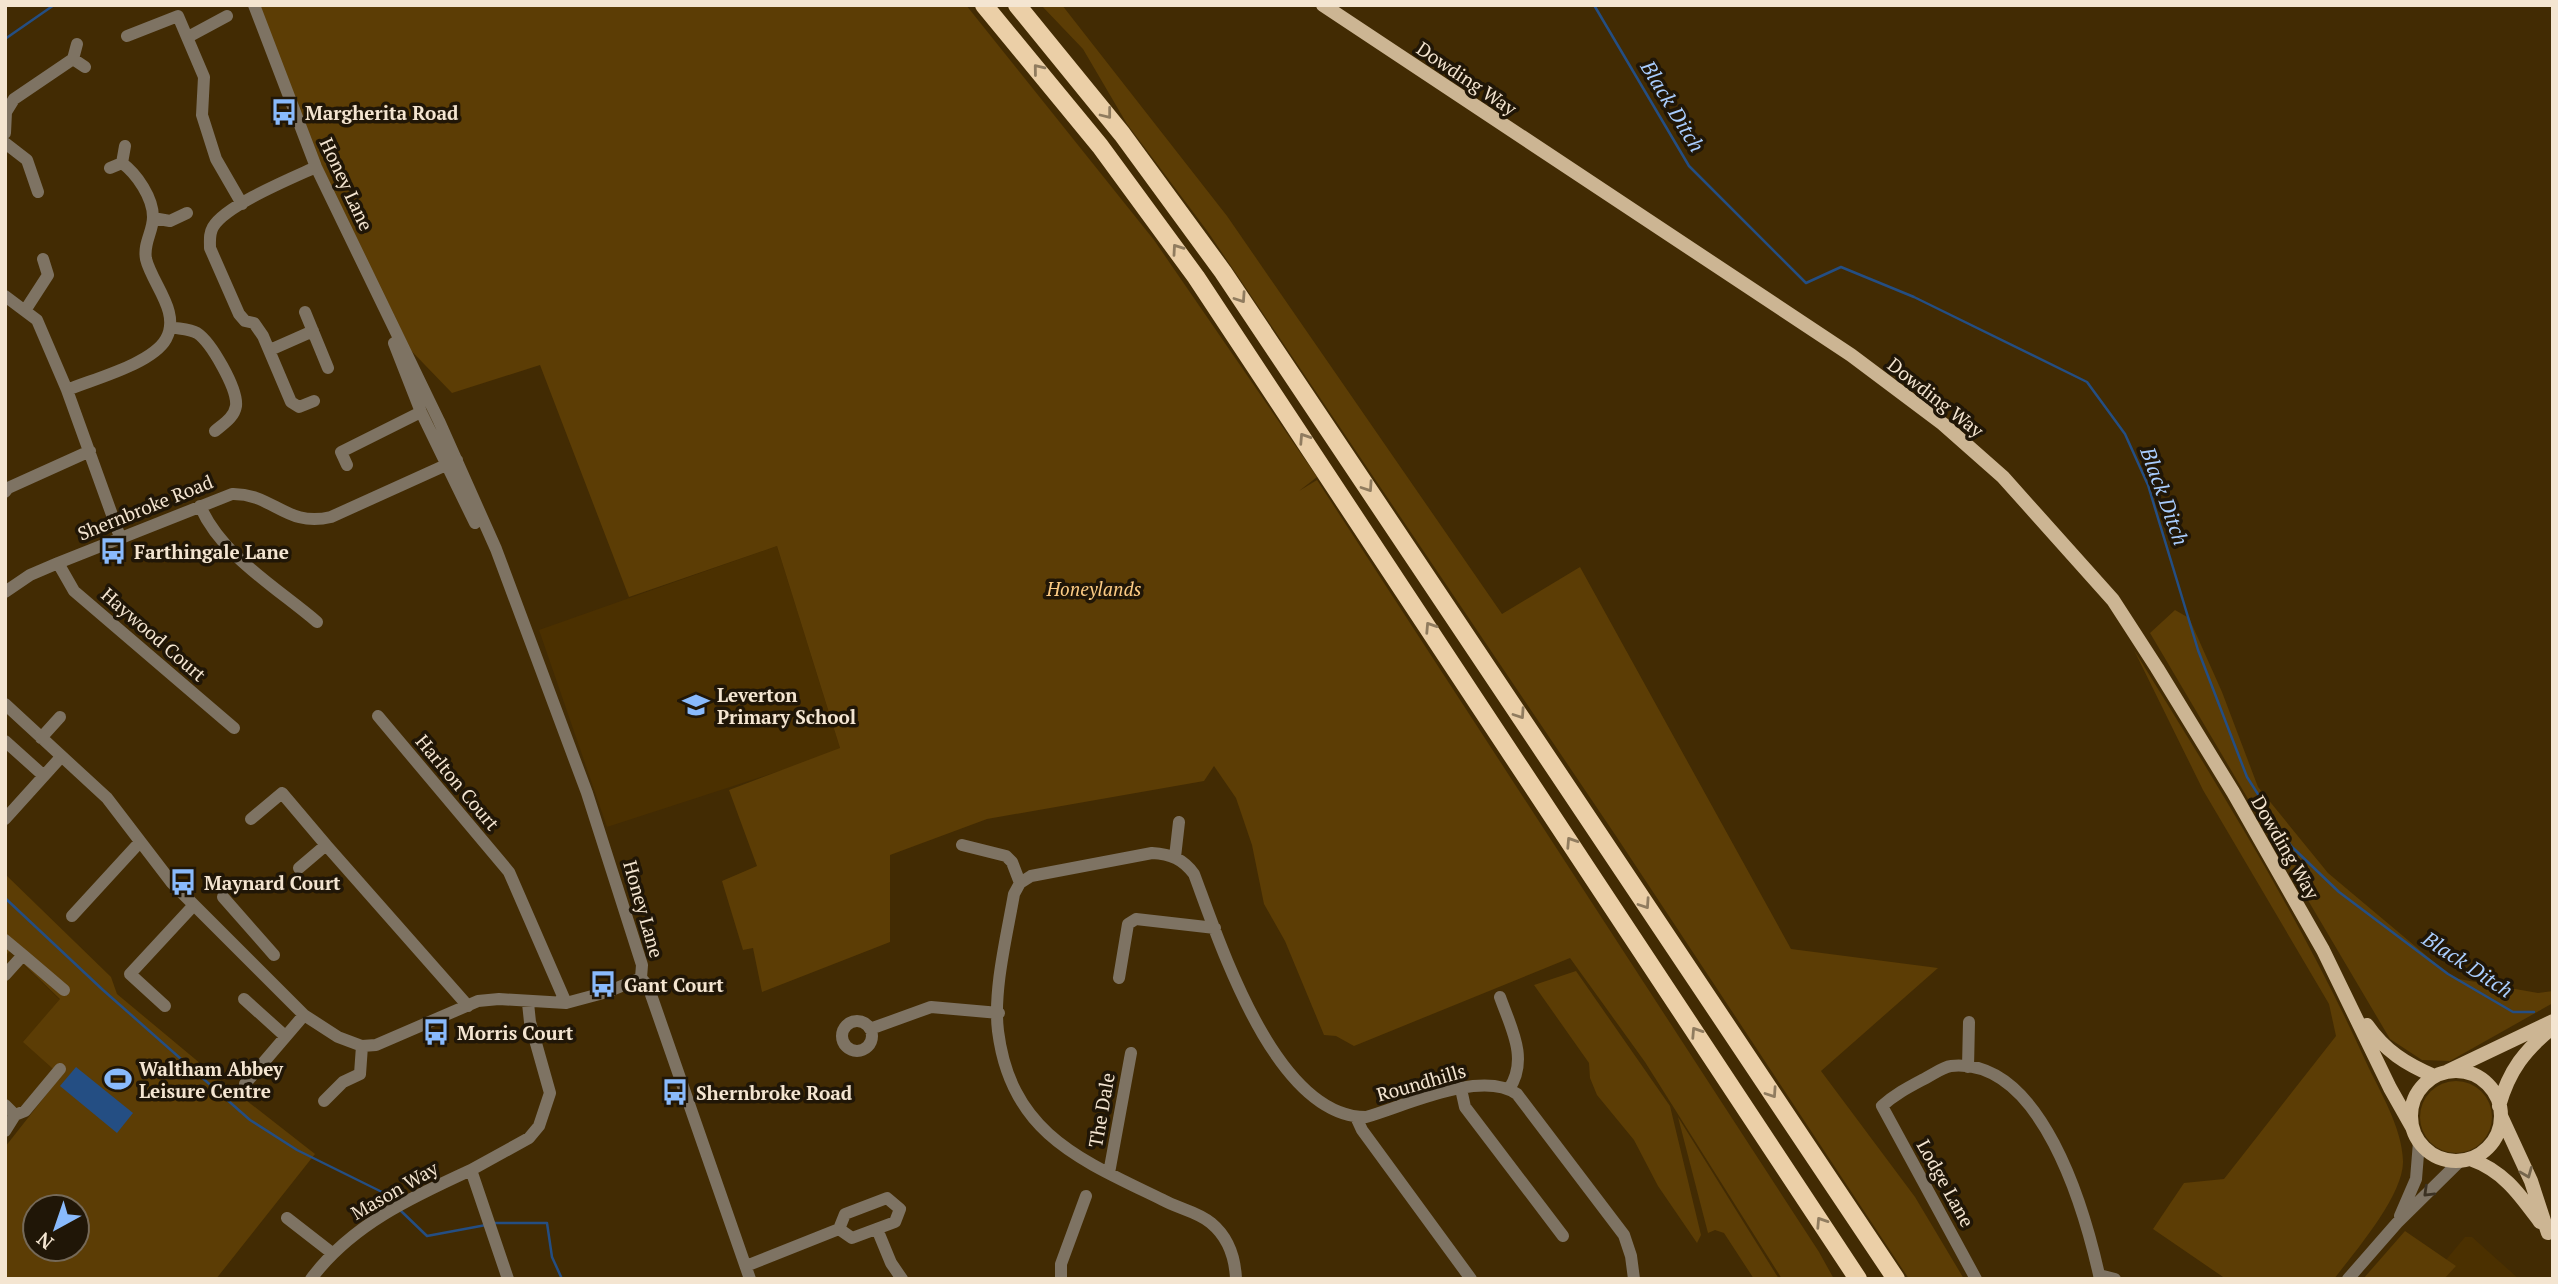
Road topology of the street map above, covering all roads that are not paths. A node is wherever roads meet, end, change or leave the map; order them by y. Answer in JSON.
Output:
{"nodes":[{"id":1,"x":254,"y":5,"type":"edge"},
{"id":2,"x":984,"y":5,"type":"edge"},
{"id":3,"x":1017,"y":5,"type":"edge"},
{"id":4,"x":1323,"y":5,"type":"edge"},
{"id":5,"x":227,"y":16,"type":"dead end"},
{"id":6,"x":127,"y":36,"type":"dead end"},
{"id":7,"x":188,"y":37,"type":"junction"},
{"id":8,"x":77,"y":44,"type":"dead end"},
{"id":9,"x":73,"y":59,"type":"junction"},
{"id":10,"x":85,"y":67,"type":"dead end"},
{"id":11,"x":5,"y":133,"type":"edge"},
{"id":12,"x":5,"y":143,"type":"edge"},
{"id":13,"x":125,"y":146,"type":"dead end"},
{"id":14,"x":316,"y":167,"type":"junction"},
{"id":15,"x":38,"y":192,"type":"dead end"},
{"id":16,"x":242,"y":205,"type":"junction"},
{"id":17,"x":187,"y":213,"type":"dead end"},
{"id":18,"x":153,"y":218,"type":"junction"},
{"id":19,"x":43,"y":259,"type":"dead end"},
{"id":20,"x":5,"y":296,"type":"edge"},
{"id":21,"x":26,"y":309,"type":"junction"},
{"id":22,"x":305,"y":312,"type":"dead end"},
{"id":23,"x":170,"y":327,"type":"junction"},
{"id":24,"x":313,"y":331,"type":"junction"},
{"id":25,"x":397,"y":336,"type":"junction"},
{"id":26,"x":270,"y":350,"type":"junction"},
{"id":27,"x":328,"y":368,"type":"dead end"},
{"id":28,"x":67,"y":390,"type":"junction"},
{"id":29,"x":314,"y":401,"type":"dead end"},
{"id":30,"x":421,"y":412,"type":"junction"},
{"id":31,"x":215,"y":431,"type":"dead end"},
{"id":32,"x":90,"y":451,"type":"junction"},
{"id":33,"x":452,"y":463,"type":"junction"},
{"id":34,"x":347,"y":465,"type":"dead end"},
{"id":35,"x":6,"y":489,"type":"edge"},
{"id":36,"x":200,"y":506,"type":"junction"},
{"id":37,"x":120,"y":537,"type":"junction"},
{"id":38,"x":58,"y":563,"type":"junction"},
{"id":39,"x":5,"y":592,"type":"edge"},
{"id":40,"x":317,"y":622,"type":"dead end"},
{"id":41,"x":5,"y":704,"type":"edge"},
{"id":42,"x":378,"y":716,"type":"dead end"},
{"id":43,"x":60,"y":718,"type":"dead end"},
{"id":44,"x":234,"y":728,"type":"dead end"},
{"id":45,"x":41,"y":738,"type":"junction"},
{"id":46,"x":5,"y":741,"type":"edge"},
{"id":47,"x":61,"y":757,"type":"junction"},
{"id":48,"x":44,"y":776,"type":"junction"},
{"id":49,"x":5,"y":819,"type":"edge"},
{"id":50,"x":251,"y":819,"type":"dead end"},
{"id":51,"x":1179,"y":822,"type":"dead end"},
{"id":52,"x":139,"y":843,"type":"junction"},
{"id":53,"x":326,"y":845,"type":"junction"},
{"id":54,"x":962,"y":845,"type":"dead end"},
{"id":55,"x":1175,"y":857,"type":"junction"},
{"id":56,"x":299,"y":868,"type":"dead end"},
{"id":57,"x":1020,"y":883,"type":"junction"},
{"id":58,"x":223,"y":897,"type":"dead end"},
{"id":59,"x":193,"y":906,"type":"junction"},
{"id":60,"x":72,"y":916,"type":"dead end"},
{"id":61,"x":1214,"y":928,"type":"junction"},
{"id":62,"x":256,"y":934,"type":"junction"},
{"id":63,"x":5,"y":940,"type":"edge"},
{"id":64,"x":239,"y":953,"type":"junction"},
{"id":65,"x":23,"y":955,"type":"junction"},
{"id":66,"x":274,"y":955,"type":"dead end"},
{"id":67,"x":5,"y":975,"type":"edge"},
{"id":68,"x":641,"y":978,"type":"junction"},
{"id":69,"x":1119,"y":978,"type":"dead end"},
{"id":70,"x":64,"y":990,"type":"dead end"},
{"id":71,"x":2347,"y":996,"type":"junction"},
{"id":72,"x":1500,"y":997,"type":"dead end"},
{"id":73,"x":244,"y":999,"type":"dead end"},
{"id":74,"x":528,"y":1003,"type":"junction"},
{"id":75,"x":566,"y":1003,"type":"junction"},
{"id":76,"x":165,"y":1006,"type":"dead end"},
{"id":77,"x":468,"y":1006,"type":"junction"},
{"id":78,"x":999,"y":1013,"type":"junction"},
{"id":79,"x":304,"y":1015,"type":"junction"},
{"id":80,"x":1969,"y":1023,"type":"dead end"},
{"id":81,"x":2553,"y":1024,"type":"edge"},
{"id":82,"x":870,"y":1029,"type":"dead end"},
{"id":83,"x":285,"y":1036,"type":"junction"},
{"id":84,"x":362,"y":1046,"type":"junction"},
{"id":85,"x":1131,"y":1054,"type":"dead end"},
{"id":86,"x":1968,"y":1067,"type":"junction"},
{"id":87,"x":60,"y":1069,"type":"dead end"},
{"id":88,"x":2439,"y":1075,"type":"junction"},
{"id":89,"x":245,"y":1084,"type":"dead end"},
{"id":90,"x":1461,"y":1089,"type":"junction"},
{"id":91,"x":1509,"y":1089,"type":"junction"},
{"id":92,"x":324,"y":1101,"type":"dead end"},
{"id":93,"x":5,"y":1105,"type":"edge"},
{"id":94,"x":2500,"y":1111,"type":"junction"},
{"id":95,"x":15,"y":1115,"type":"junction"},
{"id":96,"x":1356,"y":1117,"type":"junction"},
{"id":97,"x":2412,"y":1127,"type":"junction"},
{"id":98,"x":5,"y":1131,"type":"edge"},
{"id":99,"x":2419,"y":1142,"type":"junction"},
{"id":100,"x":2465,"y":1160,"type":"junction"},
{"id":101,"x":471,"y":1170,"type":"junction"},
{"id":102,"x":1109,"y":1173,"type":"junction"},
{"id":103,"x":1086,"y":1196,"type":"dead end"},
{"id":104,"x":287,"y":1218,"type":"dead end"},
{"id":105,"x":2397,"y":1223,"type":"junction"},
{"id":106,"x":839,"y":1229,"type":"junction"},
{"id":107,"x":877,"y":1229,"type":"junction"},
{"id":108,"x":1563,"y":1237,"type":"dead end"},
{"id":109,"x":2550,"y":1237,"type":"edge"},
{"id":110,"x":332,"y":1253,"type":"junction"},
{"id":111,"x":748,"y":1273,"type":"edge"},
{"id":112,"x":2100,"y":1277,"type":"edge"},
{"id":113,"x":310,"y":1279,"type":"edge"},
{"id":114,"x":508,"y":1279,"type":"edge"},
{"id":115,"x":902,"y":1279,"type":"edge"},
{"id":116,"x":1061,"y":1279,"type":"edge"},
{"id":117,"x":1236,"y":1279,"type":"edge"},
{"id":118,"x":1471,"y":1279,"type":"edge"},
{"id":119,"x":1634,"y":1279,"type":"edge"},
{"id":120,"x":1858,"y":1279,"type":"edge"},
{"id":121,"x":1896,"y":1279,"type":"edge"},
{"id":122,"x":1976,"y":1279,"type":"edge"},
{"id":123,"x":2115,"y":1279,"type":"edge"},
{"id":124,"x":2348,"y":1279,"type":"edge"}],
"edges":[{"from":1,"to":14,"type":"street","name":"Honey Lane"},
{"from":120,"to":2,"type":"highway","one_way":true},
{"from":3,"to":121,"type":"highway","one_way":true},
{"from":4,"to":71,"type":"main road","name":"Dowding Way"},
{"from":5,"to":7,"type":"street"},
{"from":6,"to":7,"type":"street"},
{"from":7,"to":16,"type":"street"},
{"from":8,"to":9,"type":"street"},
{"from":9,"to":10,"type":"street"},
{"from":9,"to":11,"type":"street"},
{"from":12,"to":15,"type":"street"},
{"from":13,"to":18,"type":"street"},
{"from":14,"to":16,"type":"street"},
{"from":14,"to":25,"type":"street","name":"Honey Lane"},
{"from":16,"to":26,"type":"street"},
{"from":17,"to":18,"type":"street"},
{"from":18,"to":23,"type":"street"},
{"from":19,"to":21,"type":"street"},
{"from":20,"to":21,"type":"street"},
{"from":21,"to":28,"type":"street"},
{"from":22,"to":24,"type":"street"},
{"from":23,"to":28,"type":"street"},
{"from":23,"to":31,"type":"street"},
{"from":24,"to":26,"type":"street"},
{"from":24,"to":27,"type":"street"},
{"from":25,"to":30,"type":"street","name":"Honey Lane"},
{"from":25,"to":33,"type":"street","name":"Honey Lane"},
{"from":26,"to":29,"type":"street"},
{"from":28,"to":32,"type":"street"},
{"from":30,"to":33,"type":"street","name":"Honey Lane"},
{"from":30,"to":34,"type":"street"},
{"from":32,"to":35,"type":"street"},
{"from":32,"to":37,"type":"street"},
{"from":33,"to":36,"type":"street","name":"Shernbroke Road"},
{"from":33,"to":68,"type":"street","name":"Honey Lane"},
{"from":36,"to":37,"type":"street","name":"Shernbroke Road"},
{"from":36,"to":40,"type":"street"},
{"from":37,"to":38,"type":"street","name":"Shernbroke Road"},
{"from":38,"to":39,"type":"street","name":"Shernbroke Road"},
{"from":38,"to":44,"type":"street","name":"Haywood Court"},
{"from":41,"to":45,"type":"street"},
{"from":42,"to":75,"type":"street","name":"Harlton Court"},
{"from":43,"to":45,"type":"street"},
{"from":45,"to":47,"type":"street"},
{"from":46,"to":48,"type":"street"},
{"from":47,"to":48,"type":"street"},
{"from":47,"to":52,"type":"street"},
{"from":48,"to":49,"type":"street"},
{"from":50,"to":53,"type":"street"},
{"from":51,"to":55,"type":"street"},
{"from":52,"to":59,"type":"street"},
{"from":52,"to":60,"type":"street"},
{"from":53,"to":56,"type":"street"},
{"from":53,"to":77,"type":"street"},
{"from":54,"to":57,"type":"street"},
{"from":55,"to":57,"type":"street"},
{"from":55,"to":61,"type":"street","name":"Roundhills"},
{"from":57,"to":78,"type":"street"},
{"from":58,"to":62,"type":"street"},
{"from":59,"to":64,"type":"street"},
{"from":59,"to":76,"type":"street"},
{"from":61,"to":69,"type":"street"},
{"from":61,"to":96,"type":"street","name":"Roundhills"},
{"from":62,"to":64,"type":"street"},
{"from":62,"to":66,"type":"street"},
{"from":63,"to":65,"type":"street"},
{"from":64,"to":79,"type":"street"},
{"from":65,"to":67,"type":"street"},
{"from":65,"to":70,"type":"street"},
{"from":68,"to":75,"type":"street"},
{"from":68,"to":111,"type":"street","name":"Honey Lane"},
{"from":71,"to":88,"type":"main road","name":"Dowding Way"},
{"from":71,"to":97,"type":"main road","name":"Dowding Way"},
{"from":72,"to":91,"type":"street"},
{"from":73,"to":83,"type":"street"},
{"from":74,"to":75,"type":"street"},
{"from":74,"to":77,"type":"street"},
{"from":74,"to":101,"type":"street","name":"Mason Way"},
{"from":77,"to":84,"type":"street"},
{"from":78,"to":82,"type":"street"},
{"from":78,"to":102,"type":"street"},
{"from":79,"to":83,"type":"street"},
{"from":79,"to":84,"type":"street"},
{"from":80,"to":86,"type":"street"},
{"from":81,"to":88,"type":"main road"},
{"from":81,"to":94,"type":"main road"},
{"from":83,"to":89,"type":"street"},
{"from":84,"to":92,"type":"street"},
{"from":85,"to":102,"type":"street","name":"The Dale"},
{"from":86,"to":112,"type":"street"},
{"from":86,"to":122,"type":"street","name":"Lodge Lane"},
{"from":87,"to":95,"type":"street"},
{"from":88,"to":94,"type":"main road"},
{"from":88,"to":97,"type":"main road"},
{"from":90,"to":91,"type":"street","name":"Roundhills"},
{"from":90,"to":96,"type":"street","name":"Roundhills"},
{"from":90,"to":108,"type":"street"},
{"from":91,"to":119,"type":"street"},
{"from":93,"to":95,"type":"street"},
{"from":94,"to":100,"type":"main road"},
{"from":94,"to":109,"type":"main road","one_way":true},
{"from":95,"to":98,"type":"street"},
{"from":96,"to":118,"type":"street"},
{"from":97,"to":99,"type":"main road"},
{"from":99,"to":100,"type":"main road"},
{"from":99,"to":105,"type":"street"},
{"from":100,"to":105,"type":"street","one_way":true},
{"from":100,"to":109,"type":"main road"},
{"from":101,"to":110,"type":"street","name":"Mason Way"},
{"from":101,"to":114,"type":"street"},
{"from":102,"to":117,"type":"street"},
{"from":103,"to":116,"type":"street"},
{"from":104,"to":110,"type":"street"},
{"from":105,"to":124,"type":"street"},
{"from":106,"to":107,"type":"street"},
{"from":106,"to":107,"type":"street"},
{"from":106,"to":111,"type":"street"},
{"from":107,"to":115,"type":"street"},
{"from":110,"to":113,"type":"street","name":"Mason Way"},
{"from":112,"to":123,"type":"street"}]}
